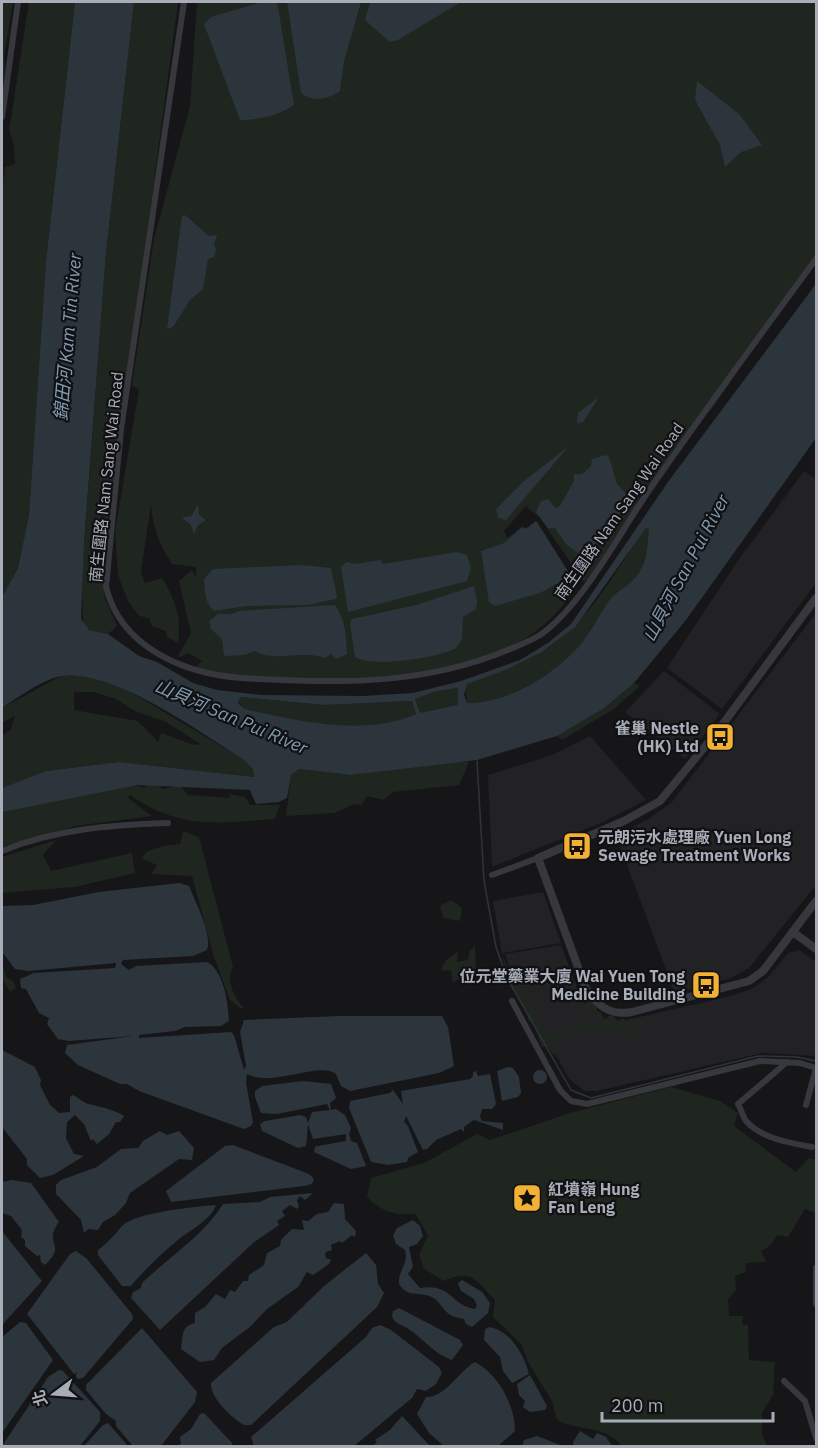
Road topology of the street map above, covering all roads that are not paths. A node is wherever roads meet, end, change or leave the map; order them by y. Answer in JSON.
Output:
{"nodes":[{"id":1,"x":18,"y":2,"type":"edge"},
{"id":2,"x":184,"y":2,"type":"edge"},
{"id":3,"x":2,"y":117,"type":"edge"},
{"id":4,"x":816,"y":259,"type":"edge"},
{"id":5,"x":816,"y":598,"type":"edge"},
{"id":6,"x":168,"y":823,"type":"dead end"},
{"id":7,"x":2,"y":851,"type":"edge"},
{"id":8,"x":538,"y":858,"type":"junction"},
{"id":9,"x":492,"y":875,"type":"dead end"},
{"id":10,"x":816,"y":902,"type":"edge"},
{"id":11,"x":793,"y":932,"type":"junction"},
{"id":12,"x":816,"y":950,"type":"edge"},
{"id":13,"x":512,"y":1000,"type":"dead end"},
{"id":14,"x":787,"y":1062,"type":"junction"},
{"id":15,"x":816,"y":1068,"type":"edge"},
{"id":16,"x":806,"y":1105,"type":"dead end"},
{"id":17,"x":812,"y":1147,"type":"dead end"},
{"id":18,"x":816,"y":1268,"type":"edge"},
{"id":19,"x":816,"y":1304,"type":"edge"},
{"id":20,"x":784,"y":1381,"type":"dead end"},
{"id":21,"x":816,"y":1438,"type":"edge"}],
"edges":[{"from":1,"to":3,"type":"street"},
{"from":2,"to":4,"type":"street","name":"南生圍路 Nam Sang Wai Road"},
{"from":5,"to":8,"type":"street"},
{"from":6,"to":7,"type":"street"},
{"from":8,"to":9,"type":"street"},
{"from":8,"to":11,"type":"street"},
{"from":10,"to":11,"type":"street"},
{"from":11,"to":12,"type":"street"},
{"from":13,"to":14,"type":"street"},
{"from":14,"to":15,"type":"street"},
{"from":14,"to":17,"type":"street"},
{"from":15,"to":16,"type":"street"},
{"from":18,"to":19,"type":"street"},
{"from":20,"to":21,"type":"street"}]}
